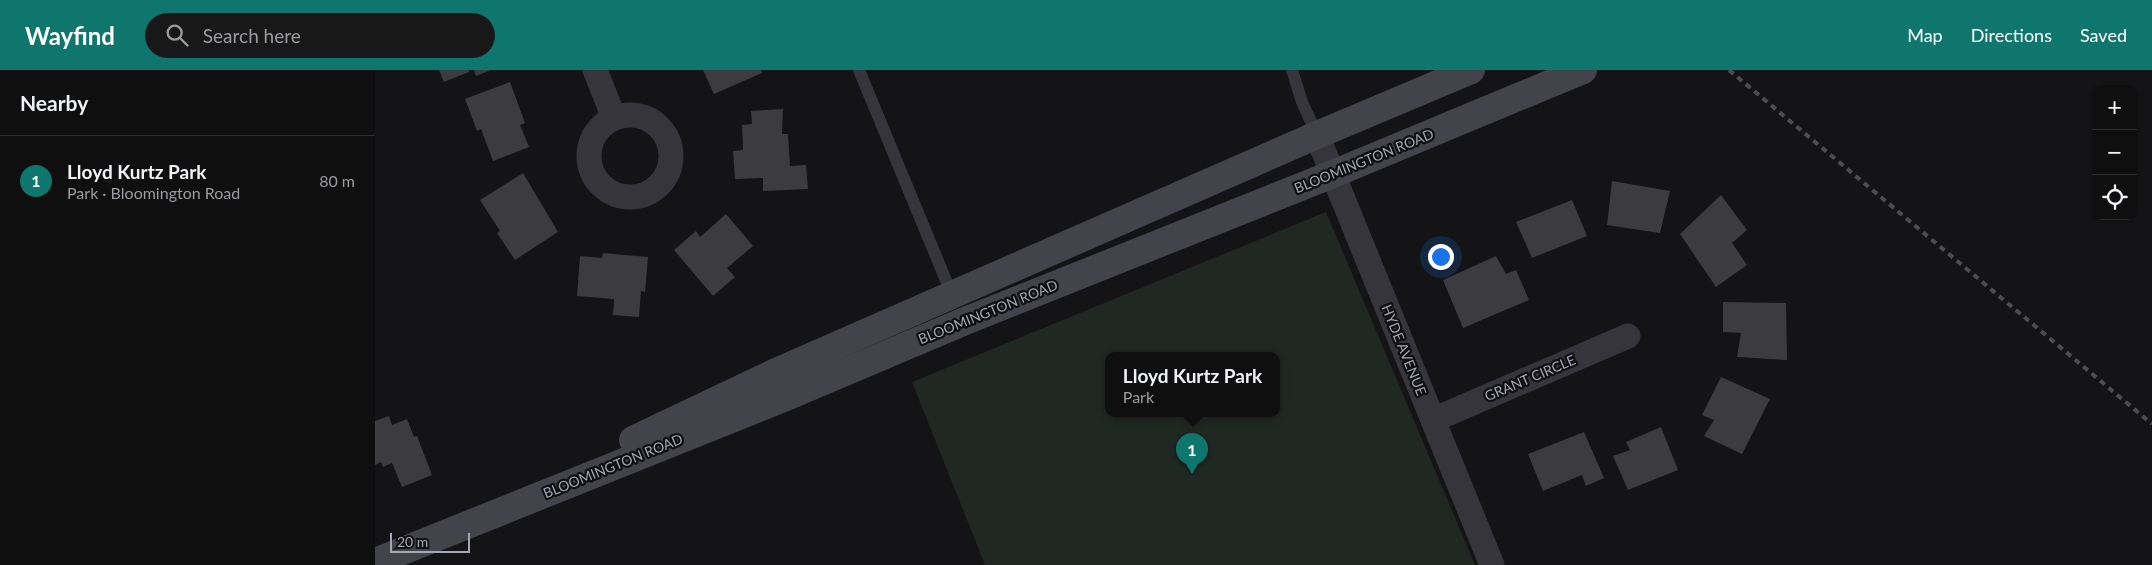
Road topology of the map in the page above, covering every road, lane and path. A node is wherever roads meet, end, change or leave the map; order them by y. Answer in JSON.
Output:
{"nodes":[{"id":1,"x":595,"y":70,"type":"edge"},
{"id":2,"x":859,"y":70,"type":"edge"},
{"id":3,"x":1292,"y":70,"type":"edge"},
{"id":4,"x":1471,"y":70,"type":"edge"},
{"id":5,"x":1583,"y":70,"type":"edge"},
{"id":6,"x":614,"y":118,"type":"dead end"},
{"id":7,"x":1317,"y":135,"type":"junction"},
{"id":8,"x":1333,"y":174,"type":"junction"},
{"id":9,"x":953,"y":295,"type":"junction"},
{"id":10,"x":1628,"y":336,"type":"dead end"},
{"id":11,"x":1433,"y":420,"type":"junction"},
{"id":12,"x":384,"y":558,"type":"edge"},
{"id":13,"x":1492,"y":565,"type":"edge"}],
"edges":[{"from":1,"to":6,"type":"street"},
{"from":2,"to":9,"type":"lane"},
{"from":3,"to":7,"type":"lane"},
{"from":4,"to":7,"type":"street","name":"BLOOMINGTON ROAD"},
{"from":5,"to":8,"type":"street","name":"BLOOMINGTON ROAD"},
{"from":7,"to":8,"type":"street","name":"HYDE AVENUE"},
{"from":7,"to":9,"type":"street","name":"BLOOMINGTON ROAD"},
{"from":8,"to":11,"type":"street","name":"HYDE AVENUE"},
{"from":8,"to":12,"type":"street","name":"BLOOMINGTON ROAD"},
{"from":9,"to":12,"type":"street","name":"BLOOMINGTON ROAD"},
{"from":10,"to":11,"type":"street","name":"GRANT CIRCLE"},
{"from":11,"to":13,"type":"street","name":"HYDE AVENUE"}]}
